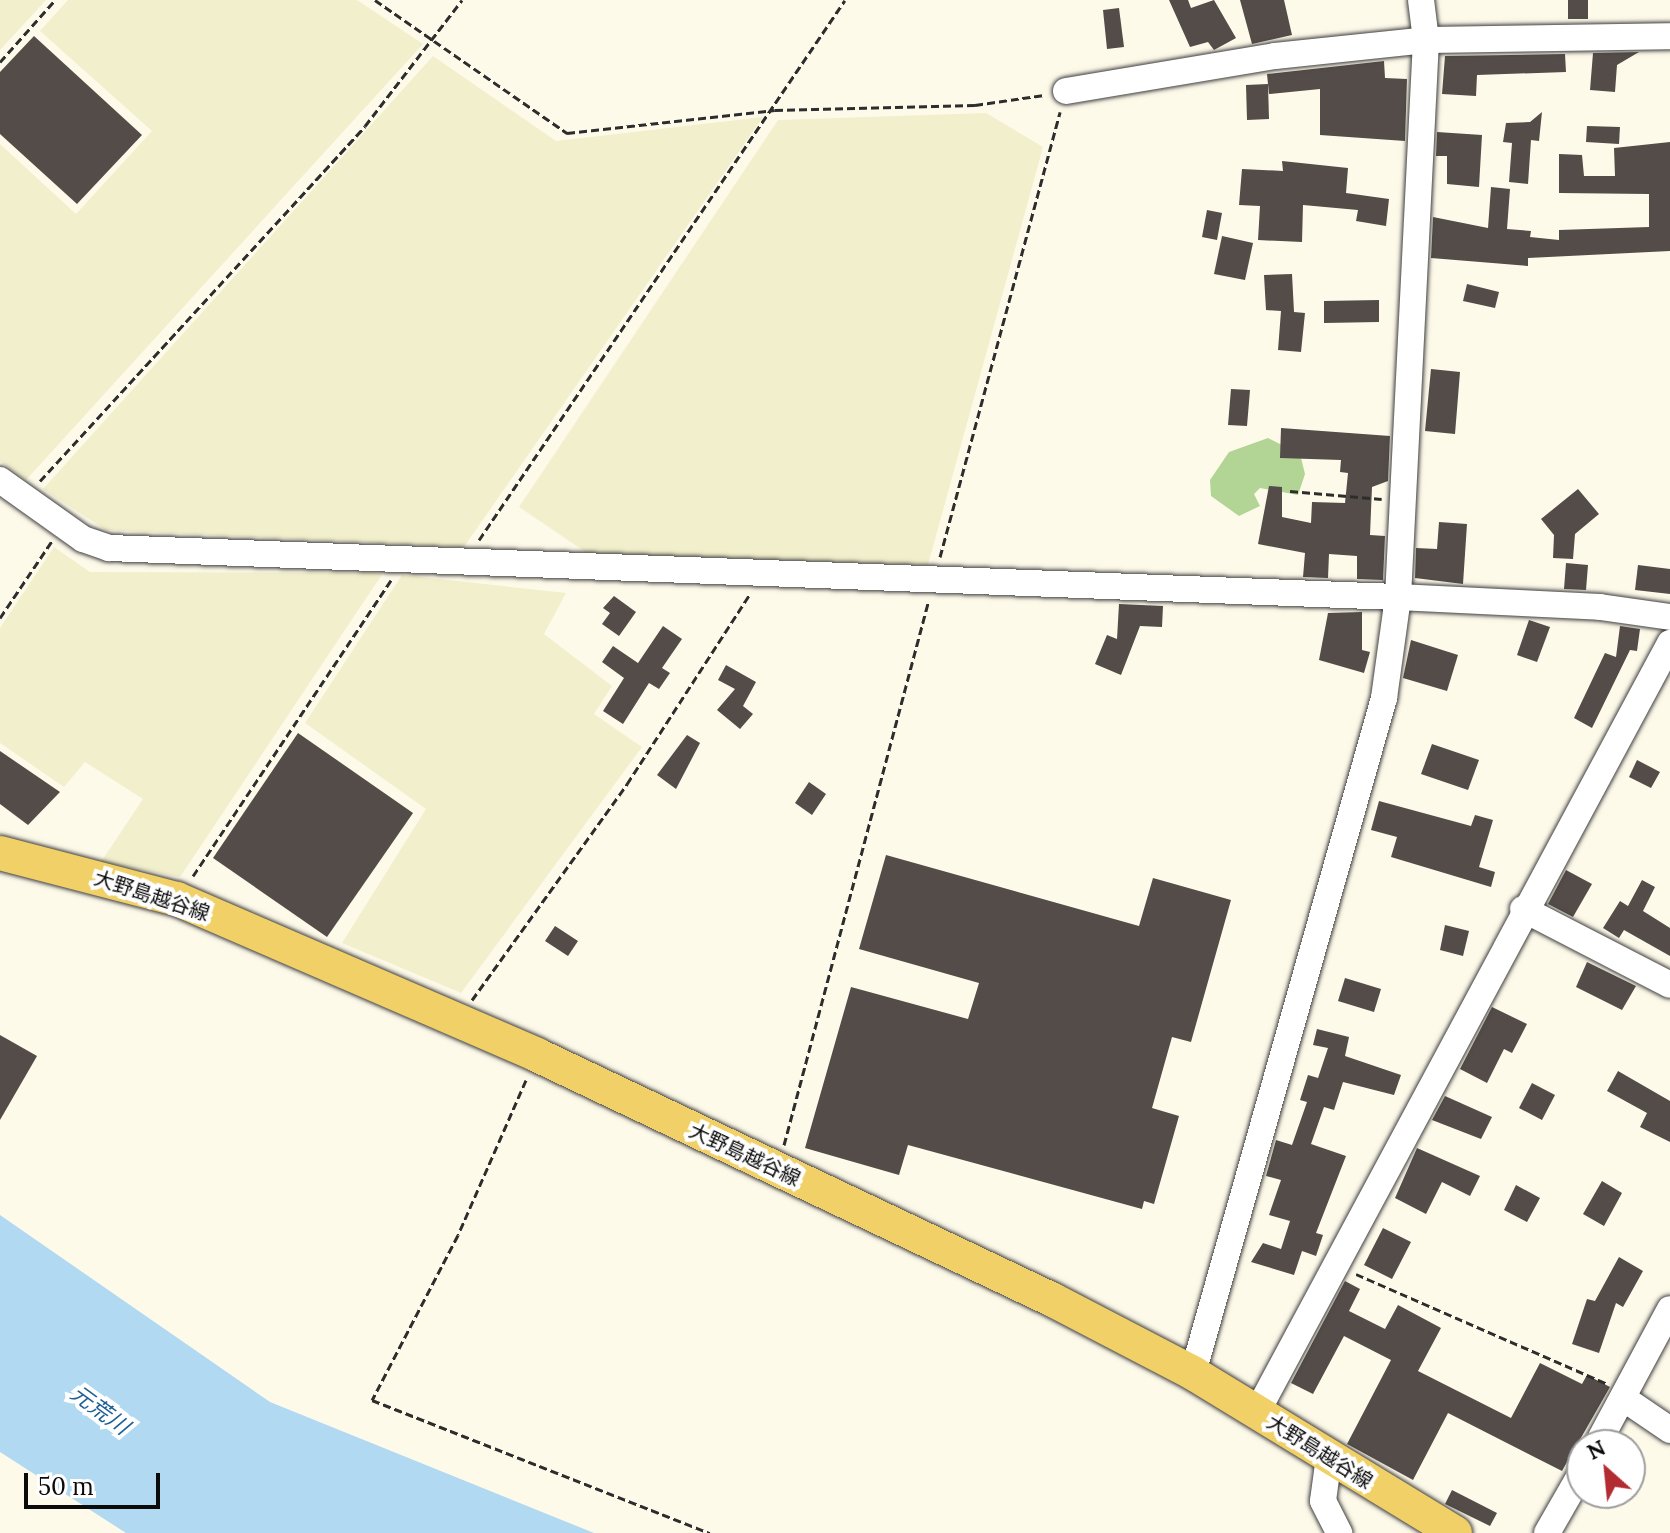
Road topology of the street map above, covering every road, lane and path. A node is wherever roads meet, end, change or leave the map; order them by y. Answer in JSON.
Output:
{"nodes":[{"id":1,"x":55,"y":0,"type":"edge"},
{"id":2,"x":375,"y":0,"type":"edge"},
{"id":3,"x":462,"y":0,"type":"edge"},
{"id":4,"x":845,"y":0,"type":"edge"},
{"id":5,"x":1421,"y":0,"type":"edge"},
{"id":6,"x":1670,"y":36,"type":"edge"},
{"id":7,"x":434,"y":40,"type":"junction"},
{"id":8,"x":1426,"y":40,"type":"junction"},
{"id":9,"x":0,"y":62,"type":"edge"},
{"id":10,"x":1066,"y":91,"type":"junction"},
{"id":11,"x":775,"y":110,"type":"junction"},
{"id":12,"x":0,"y":480,"type":"edge"},
{"id":13,"x":1290,"y":491,"type":"dead end"},
{"id":14,"x":24,"y":498,"type":"junction"},
{"id":15,"x":1402,"y":500,"type":"junction"},
{"id":16,"x":62,"y":526,"type":"junction"},
{"id":17,"x":466,"y":559,"type":"junction"},
{"id":18,"x":404,"y":560,"type":"junction"},
{"id":19,"x":764,"y":573,"type":"junction"},
{"id":20,"x":934,"y":578,"type":"junction"},
{"id":21,"x":1398,"y":597,"type":"junction"},
{"id":22,"x":1670,"y":617,"type":"edge"},
{"id":23,"x":0,"y":618,"type":"edge"},
{"id":24,"x":1670,"y":643,"type":"edge"},
{"id":25,"x":0,"y":853,"type":"edge"},
{"id":26,"x":177,"y":899,"type":"junction"},
{"id":27,"x":1523,"y":909,"type":"junction"},
{"id":28,"x":1670,"y":985,"type":"edge"},
{"id":29,"x":458,"y":1020,"type":"junction"},
{"id":30,"x":537,"y":1055,"type":"junction"},
{"id":31,"x":778,"y":1170,"type":"junction"},
{"id":32,"x":1335,"y":1264,"type":"junction"},
{"id":33,"x":1670,"y":1309,"type":"edge"},
{"id":34,"x":1193,"y":1373,"type":"junction"},
{"id":35,"x":1625,"y":1395,"type":"junction"},
{"id":36,"x":1257,"y":1412,"type":"junction"},
{"id":37,"x":1606,"y":1429,"type":"edge"},
{"id":38,"x":1670,"y":1430,"type":"edge"},
{"id":39,"x":1329,"y":1457,"type":"junction"},
{"id":40,"x":1566,"y":1500,"type":"edge"},
{"id":41,"x":710,"y":1533,"type":"edge"},
{"id":42,"x":1339,"y":1533,"type":"edge"},
{"id":43,"x":1455,"y":1533,"type":"edge"},
{"id":44,"x":1547,"y":1533,"type":"edge"}],
"edges":[{"from":1,"to":9,"type":"path"},
{"from":2,"to":7,"type":"path"},
{"from":3,"to":7,"type":"path"},
{"from":4,"to":11,"type":"path"},
{"from":5,"to":8,"type":"street"},
{"from":6,"to":8,"type":"street"},
{"from":7,"to":11,"type":"path"},
{"from":7,"to":14,"type":"path"},
{"from":8,"to":10,"type":"street"},
{"from":8,"to":15,"type":"street"},
{"from":10,"to":11,"type":"path"},
{"from":10,"to":20,"type":"path"},
{"from":11,"to":17,"type":"path"},
{"from":12,"to":14,"type":"street"},
{"from":13,"to":15,"type":"path"},
{"from":14,"to":16,"type":"street"},
{"from":15,"to":21,"type":"street"},
{"from":16,"to":18,"type":"street"},
{"from":16,"to":23,"type":"path"},
{"from":17,"to":18,"type":"street"},
{"from":17,"to":19,"type":"street"},
{"from":18,"to":26,"type":"path"},
{"from":19,"to":20,"type":"street"},
{"from":19,"to":29,"type":"path"},
{"from":20,"to":21,"type":"street"},
{"from":20,"to":31,"type":"path"},
{"from":21,"to":22,"type":"street"},
{"from":21,"to":34,"type":"street"},
{"from":24,"to":27,"type":"street"},
{"from":25,"to":26,"type":"main road","name":"大野島越谷線"},
{"from":26,"to":29,"type":"main road","name":"大野島越谷線"},
{"from":27,"to":28,"type":"street"},
{"from":27,"to":32,"type":"street"},
{"from":29,"to":30,"type":"main road","name":"大野島越谷線"},
{"from":30,"to":31,"type":"main road","name":"大野島越谷線"},
{"from":30,"to":41,"type":"path"},
{"from":31,"to":34,"type":"main road","name":"大野島越谷線"},
{"from":32,"to":35,"type":"path"},
{"from":32,"to":36,"type":"street"},
{"from":33,"to":35,"type":"street"},
{"from":34,"to":36,"type":"main road","name":"大野島越谷線"},
{"from":35,"to":37,"type":"street"},
{"from":35,"to":38,"type":"street"},
{"from":36,"to":39,"type":"main road","name":"大野島越谷線"},
{"from":39,"to":42,"type":"street"},
{"from":39,"to":43,"type":"main road","name":"大野島越谷線"},
{"from":40,"to":44,"type":"street"}]}
